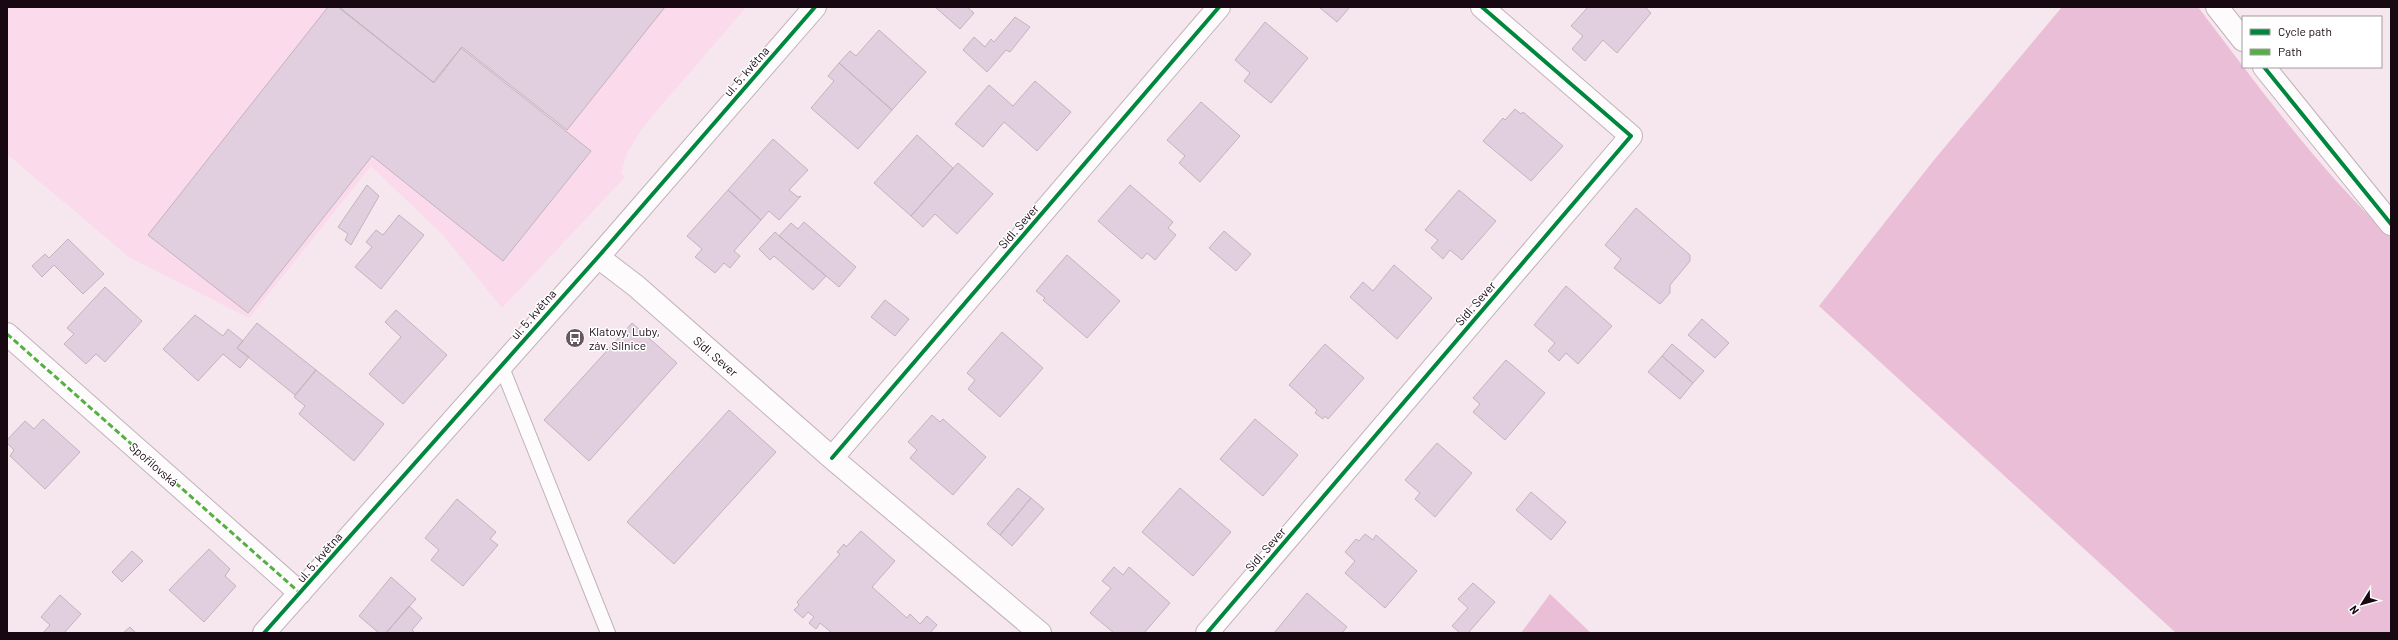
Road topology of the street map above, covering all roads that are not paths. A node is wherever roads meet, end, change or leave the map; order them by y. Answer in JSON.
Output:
{"nodes":[{"id":1,"x":815,"y":7,"type":"edge"},
{"id":2,"x":1220,"y":7,"type":"edge"},
{"id":3,"x":1482,"y":7,"type":"edge"},
{"id":4,"x":2217,"y":7,"type":"edge"},
{"id":5,"x":2242,"y":39,"type":"edge"},
{"id":6,"x":2265,"y":68,"type":"edge"},
{"id":7,"x":2391,"y":224,"type":"edge"},
{"id":8,"x":598,"y":257,"type":"junction"},
{"id":9,"x":7,"y":334,"type":"edge"},
{"id":10,"x":501,"y":365,"type":"junction"},
{"id":11,"x":832,"y":458,"type":"junction"},
{"id":12,"x":300,"y":593,"type":"junction"},
{"id":13,"x":264,"y":633,"type":"edge"},
{"id":14,"x":608,"y":633,"type":"edge"},
{"id":15,"x":1040,"y":633,"type":"edge"},
{"id":16,"x":1207,"y":633,"type":"edge"}],
"edges":[{"from":1,"to":8,"type":"street","name":"ul. 5. května"},
{"from":2,"to":11,"type":"street","name":"Sídl. Sever"},
{"from":3,"to":16,"type":"street","name":"Sídl. Sever"},
{"from":4,"to":5,"type":"street"},
{"from":6,"to":7,"type":"street"},
{"from":8,"to":10,"type":"street","name":"ul. 5. května"},
{"from":8,"to":11,"type":"street","name":"Sídl. Sever"},
{"from":9,"to":12,"type":"street","name":"Spořilovská"},
{"from":10,"to":12,"type":"street","name":"ul. 5. května"},
{"from":10,"to":14,"type":"lane"},
{"from":11,"to":15,"type":"street","name":"Sídl. Sever"},
{"from":12,"to":13,"type":"street","name":"ul. 5. května"}]}
